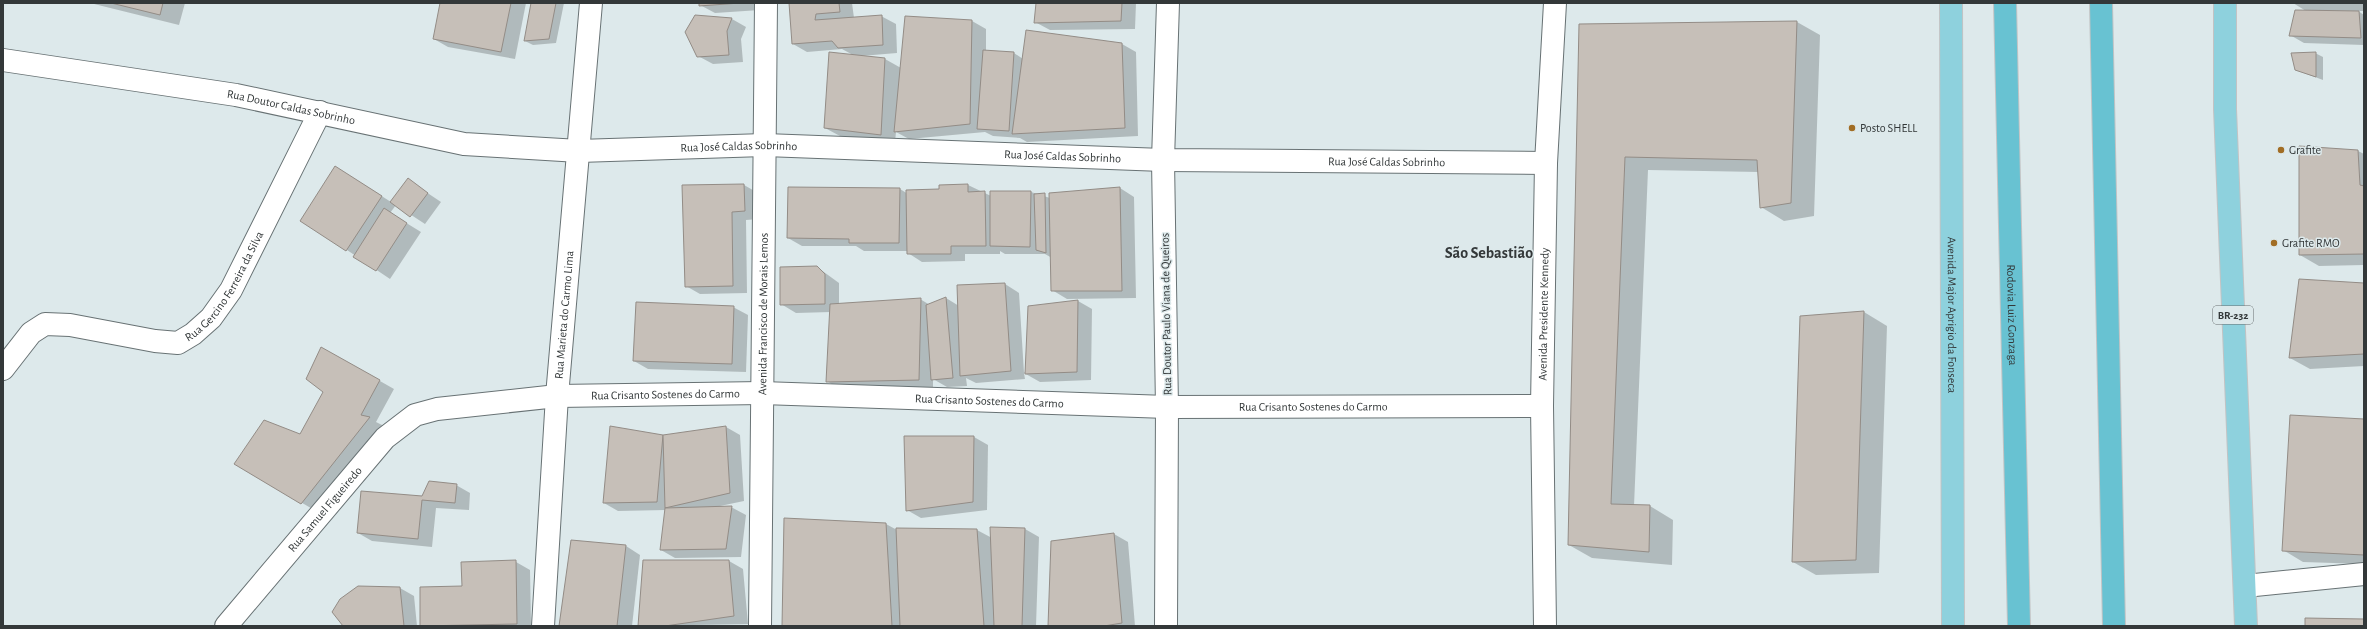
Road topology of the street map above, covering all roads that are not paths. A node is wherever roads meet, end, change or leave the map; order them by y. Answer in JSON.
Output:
{"nodes":[{"id":1,"x":591,"y":3,"type":"edge"},
{"id":2,"x":766,"y":3,"type":"edge"},
{"id":3,"x":1168,"y":3,"type":"edge"},
{"id":4,"x":1555,"y":3,"type":"edge"},
{"id":5,"x":1951,"y":3,"type":"edge"},
{"id":6,"x":2005,"y":3,"type":"edge"},
{"id":7,"x":2101,"y":3,"type":"edge"},
{"id":8,"x":2225,"y":3,"type":"edge"},
{"id":9,"x":3,"y":60,"type":"edge"},
{"id":10,"x":320,"y":112,"type":"junction"},
{"id":11,"x":765,"y":145,"type":"junction"},
{"id":12,"x":579,"y":151,"type":"junction"},
{"id":13,"x":1163,"y":160,"type":"junction"},
{"id":14,"x":1546,"y":163,"type":"junction"},
{"id":15,"x":3,"y":369,"type":"edge"},
{"id":16,"x":762,"y":393,"type":"junction"},
{"id":17,"x":557,"y":396,"type":"junction"},
{"id":18,"x":1542,"y":406,"type":"junction"},
{"id":19,"x":1167,"y":407,"type":"junction"},
{"id":20,"x":436,"y":408,"type":"joint"},
{"id":21,"x":2364,"y":574,"type":"edge"},
{"id":22,"x":2245,"y":586,"type":"junction"},
{"id":23,"x":226,"y":626,"type":"edge"},
{"id":24,"x":543,"y":626,"type":"edge"},
{"id":25,"x":760,"y":626,"type":"edge"},
{"id":26,"x":1166,"y":626,"type":"edge"},
{"id":27,"x":1545,"y":626,"type":"edge"},
{"id":28,"x":1953,"y":626,"type":"edge"},
{"id":29,"x":2019,"y":626,"type":"edge"},
{"id":30,"x":2114,"y":626,"type":"edge"},
{"id":31,"x":2246,"y":626,"type":"edge"}],
"edges":[{"from":1,"to":12,"type":"street","name":"Rua Marieta do Carmo Lima"},
{"from":2,"to":11,"type":"street","name":"Avenida Francisco de Morais Lemos"},
{"from":3,"to":13,"type":"street","name":"Rua Doutor Paulo Viana de Queiros"},
{"from":4,"to":14,"type":"street","name":"Avenida Presidente Kennedy"},
{"from":5,"to":28,"type":"main road","name":"Avenida Major Aprigio da Fonseca"},
{"from":6,"to":29,"type":"highway","name":"Rodovia Luiz Gonzaga"},
{"from":7,"to":30,"type":"highway"},
{"from":8,"to":22,"type":"main road","number":"BR-232"},
{"from":9,"to":10,"type":"street","name":"Rua Doutor Caldas Sobrinho"},
{"from":10,"to":12,"type":"street","name":"Rua Doutor Caldas Sobrinho"},
{"from":10,"to":15,"type":"street","name":"Rua Gercino Ferreira da Silva"},
{"from":11,"to":12,"type":"street","name":"Rua José Caldas Sobrinho"},
{"from":11,"to":13,"type":"street","name":"Rua José Caldas Sobrinho"},
{"from":11,"to":16,"type":"street","name":"Avenida Francisco de Morais Lemos"},
{"from":12,"to":17,"type":"street","name":"Rua Marieta do Carmo Lima"},
{"from":13,"to":14,"type":"street","name":"Rua José Caldas Sobrinho"},
{"from":13,"to":19,"type":"street","name":"Rua Doutor Paulo Viana de Queiros"},
{"from":14,"to":18,"type":"street","name":"Avenida Presidente Kennedy"},
{"from":16,"to":17,"type":"street","name":"Rua Crisanto Sostenes do Carmo"},
{"from":16,"to":19,"type":"street","name":"Rua Crisanto Sostenes do Carmo"},
{"from":16,"to":25,"type":"street","name":"Avenida Francisco de Morais Lemos"},
{"from":17,"to":20,"type":"street","name":"Rua Crisanto Sostenes do Carmo"},
{"from":17,"to":24,"type":"street","name":"Rua Marieta do Carmo Lima"},
{"from":18,"to":19,"type":"street","name":"Rua Crisanto Sostenes do Carmo"},
{"from":18,"to":27,"type":"street","name":"Avenida Presidente Kennedy"},
{"from":19,"to":26,"type":"street","name":"Rua Doutor Paulo Viana de Queiros"},
{"from":20,"to":23,"type":"street","name":"Rua Samuel Figueiredo"},
{"from":21,"to":22,"type":"street"},
{"from":22,"to":31,"type":"main road","number":"BR-232"}]}
